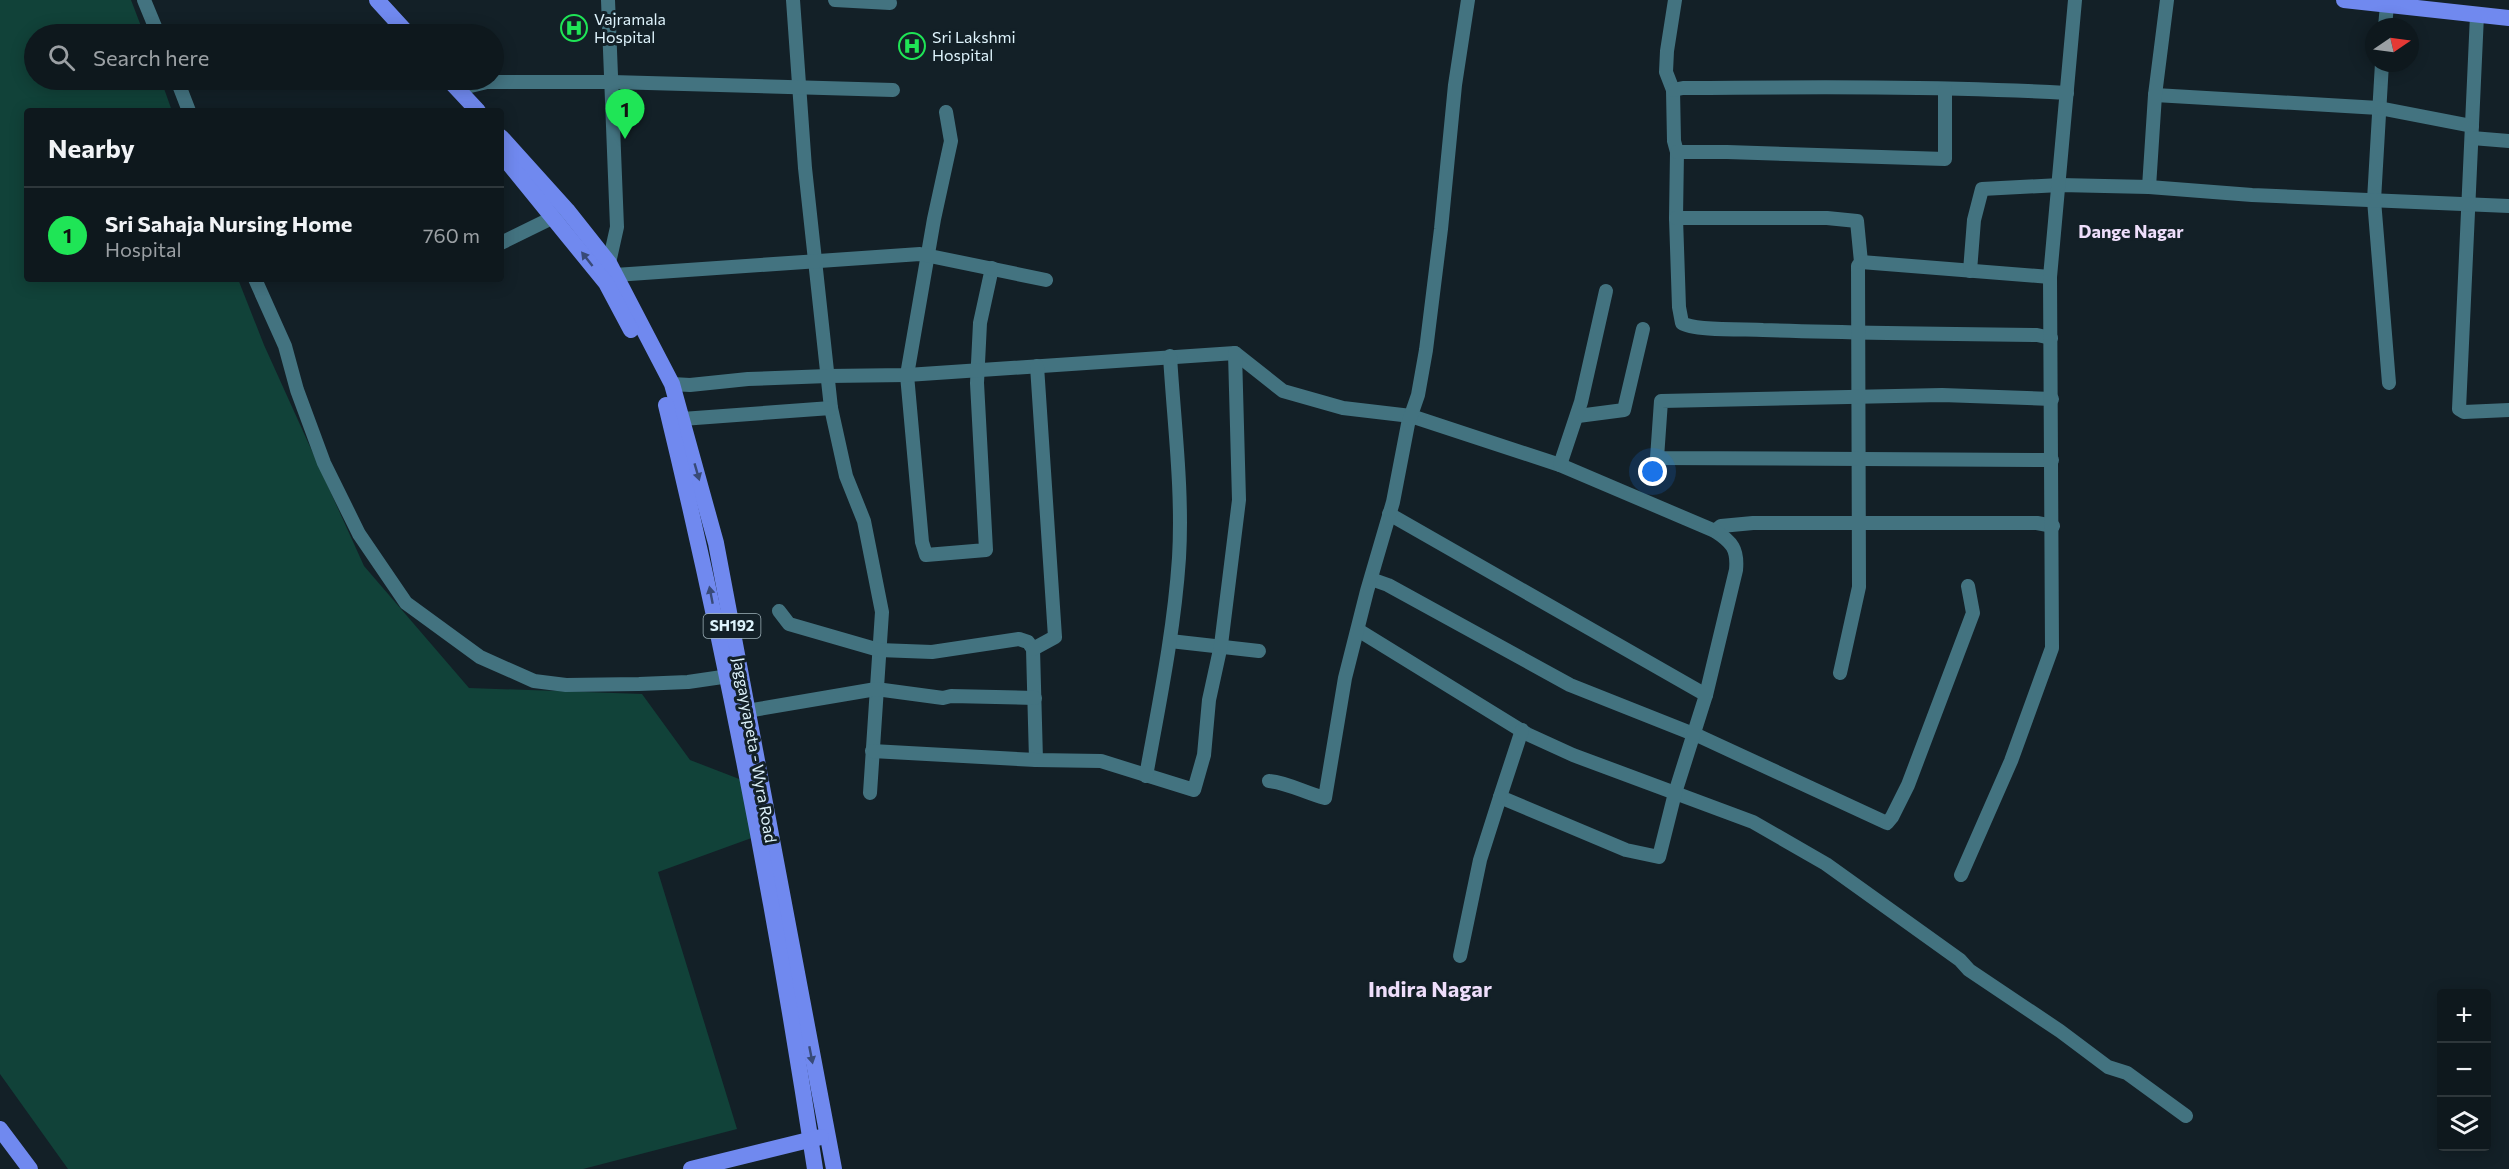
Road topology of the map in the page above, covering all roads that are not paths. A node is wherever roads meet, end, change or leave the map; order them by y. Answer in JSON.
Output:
{"nodes":[{"id":1,"x":144,"y":0,"type":"edge"},
{"id":2,"x":366,"y":0,"type":"edge"},
{"id":3,"x":377,"y":0,"type":"edge"},
{"id":4,"x":608,"y":0,"type":"edge"},
{"id":5,"x":793,"y":0,"type":"edge"},
{"id":6,"x":836,"y":0,"type":"edge"},
{"id":7,"x":1468,"y":0,"type":"edge"},
{"id":8,"x":1676,"y":0,"type":"edge"},
{"id":9,"x":2074,"y":0,"type":"edge"},
{"id":10,"x":2167,"y":0,"type":"edge"},
{"id":11,"x":2344,"y":0,"type":"edge"},
{"id":12,"x":890,"y":3,"type":"dead end"},
{"id":13,"x":2387,"y":5,"type":"junction"},
{"id":14,"x":2477,"y":15,"type":"junction"},
{"id":15,"x":2386,"y":18,"type":"edge"},
{"id":16,"x":2509,"y":18,"type":"edge"},
{"id":17,"x":154,"y":24,"type":"edge"},
{"id":18,"x":387,"y":24,"type":"edge"},
{"id":19,"x":399,"y":24,"type":"edge"},
{"id":20,"x":2381,"y":72,"type":"edge"},
{"id":21,"x":504,"y":82,"type":"edge"},
{"id":22,"x":612,"y":82,"type":"junction"},
{"id":23,"x":800,"y":87,"type":"junction"},
{"id":24,"x":181,"y":90,"type":"edge"},
{"id":25,"x":445,"y":90,"type":"edge"},
{"id":26,"x":459,"y":90,"type":"edge"},
{"id":27,"x":893,"y":90,"type":"dead end"},
{"id":28,"x":1673,"y":90,"type":"junction"},
{"id":29,"x":1946,"y":90,"type":"junction"},
{"id":30,"x":2067,"y":93,"type":"junction"},
{"id":31,"x":2155,"y":94,"type":"junction"},
{"id":32,"x":188,"y":108,"type":"edge"},
{"id":33,"x":460,"y":108,"type":"edge"},
{"id":34,"x":475,"y":108,"type":"edge"},
{"id":35,"x":2379,"y":108,"type":"junction"},
{"id":36,"x":946,"y":112,"type":"dead end"},
{"id":37,"x":2472,"y":132,"type":"junction"},
{"id":38,"x":504,"y":141,"type":"edge"},
{"id":39,"x":2509,"y":141,"type":"edge"},
{"id":40,"x":1677,"y":152,"type":"junction"},
{"id":41,"x":504,"y":157,"type":"edge"},
{"id":42,"x":2060,"y":185,"type":"junction"},
{"id":43,"x":2149,"y":187,"type":"junction"},
{"id":44,"x":2374,"y":200,"type":"junction"},
{"id":45,"x":2468,"y":204,"type":"junction"},
{"id":46,"x":2509,"y":206,"type":"edge"},
{"id":47,"x":560,"y":213,"type":"junction"},
{"id":48,"x":1676,"y":218,"type":"junction"},
{"id":49,"x":504,"y":241,"type":"edge"},
{"id":50,"x":928,"y":255,"type":"junction"},
{"id":51,"x":815,"y":261,"type":"junction"},
{"id":52,"x":1861,"y":262,"type":"junction"},
{"id":53,"x":992,"y":268,"type":"junction"},
{"id":54,"x":612,"y":269,"type":"junction"},
{"id":55,"x":1970,"y":271,"type":"junction"},
{"id":56,"x":2050,"y":277,"type":"junction"},
{"id":57,"x":1046,"y":280,"type":"dead end"},
{"id":58,"x":256,"y":282,"type":"edge"},
{"id":59,"x":1606,"y":291,"type":"dead end"},
{"id":60,"x":1643,"y":329,"type":"dead end"},
{"id":61,"x":1857,"y":334,"type":"junction"},
{"id":62,"x":2051,"y":338,"type":"junction"},
{"id":63,"x":1235,"y":353,"type":"junction"},
{"id":64,"x":1170,"y":356,"type":"junction"},
{"id":65,"x":1037,"y":366,"type":"junction"},
{"id":66,"x":978,"y":370,"type":"junction"},
{"id":67,"x":907,"y":375,"type":"junction"},
{"id":68,"x":828,"y":376,"type":"junction"},
{"id":69,"x":2389,"y":383,"type":"dead end"},
{"id":70,"x":672,"y":384,"type":"junction"},
{"id":71,"x":1857,"y":397,"type":"junction"},
{"id":72,"x":2052,"y":399,"type":"junction"},
{"id":73,"x":831,"y":408,"type":"junction"},
{"id":74,"x":2509,"y":410,"type":"edge"},
{"id":75,"x":1411,"y":416,"type":"junction"},
{"id":76,"x":1578,"y":416,"type":"junction"},
{"id":77,"x":682,"y":419,"type":"junction"},
{"id":78,"x":1858,"y":460,"type":"junction"},
{"id":79,"x":2052,"y":460,"type":"junction"},
{"id":80,"x":1560,"y":465,"type":"junction"},
{"id":81,"x":1389,"y":514,"type":"junction"},
{"id":82,"x":1860,"y":522,"type":"junction"},
{"id":83,"x":2053,"y":526,"type":"junction"},
{"id":84,"x":1715,"y":531,"type":"junction"},
{"id":85,"x":1371,"y":579,"type":"junction"},
{"id":86,"x":1968,"y":586,"type":"dead end"},
{"id":87,"x":779,"y":611,"type":"dead end"},
{"id":88,"x":1358,"y":630,"type":"junction"},
{"id":89,"x":1170,"y":641,"type":"junction"},
{"id":90,"x":1221,"y":645,"type":"junction"},
{"id":91,"x":1033,"y":649,"type":"junction"},
{"id":92,"x":879,"y":650,"type":"junction"},
{"id":93,"x":1259,"y":651,"type":"dead end"},
{"id":94,"x":1840,"y":673,"type":"dead end"},
{"id":95,"x":734,"y":675,"type":"junction"},
{"id":96,"x":876,"y":688,"type":"junction"},
{"id":97,"x":1706,"y":695,"type":"junction"},
{"id":98,"x":1035,"y":698,"type":"junction"},
{"id":99,"x":747,"y":711,"type":"junction"},
{"id":100,"x":1522,"y":730,"type":"junction"},
{"id":101,"x":1692,"y":734,"type":"junction"},
{"id":102,"x":872,"y":751,"type":"junction"},
{"id":103,"x":1036,"y":760,"type":"junction"},
{"id":104,"x":1146,"y":776,"type":"junction"},
{"id":105,"x":1269,"y":781,"type":"dead end"},
{"id":106,"x":870,"y":793,"type":"dead end"},
{"id":107,"x":1675,"y":793,"type":"junction"},
{"id":108,"x":1500,"y":797,"type":"junction"},
{"id":109,"x":1961,"y":875,"type":"dead end"},
{"id":110,"x":1460,"y":956,"type":"dead end"},
{"id":111,"x":2186,"y":1116,"type":"dead end"},
{"id":112,"x":0,"y":1129,"type":"edge"},
{"id":113,"x":819,"y":1138,"type":"junction"},
{"id":114,"x":30,"y":1169,"type":"edge"},
{"id":115,"x":691,"y":1169,"type":"edge"},
{"id":116,"x":815,"y":1169,"type":"edge"},
{"id":117,"x":834,"y":1169,"type":"edge"}],
"edges":[{"from":1,"to":17,"type":"street"},
{"from":2,"to":18,"type":"main road"},
{"from":3,"to":19,"type":"main road"},
{"from":4,"to":22,"type":"street"},
{"from":5,"to":23,"type":"street"},
{"from":6,"to":12,"type":"street"},
{"from":7,"to":75,"type":"street"},
{"from":8,"to":28,"type":"street"},
{"from":9,"to":30,"type":"street"},
{"from":10,"to":31,"type":"street"},
{"from":11,"to":13,"type":"main road"},
{"from":13,"to":14,"type":"main road"},
{"from":13,"to":15,"type":"street"},
{"from":14,"to":16,"type":"main road"},
{"from":14,"to":37,"type":"street"},
{"from":20,"to":35,"type":"street"},
{"from":21,"to":22,"type":"street"},
{"from":22,"to":23,"type":"street"},
{"from":22,"to":54,"type":"street"},
{"from":23,"to":27,"type":"street"},
{"from":23,"to":51,"type":"street"},
{"from":24,"to":32,"type":"street"},
{"from":25,"to":33,"type":"main road"},
{"from":26,"to":34,"type":"main road"},
{"from":28,"to":29,"type":"street"},
{"from":28,"to":40,"type":"street"},
{"from":29,"to":30,"type":"street"},
{"from":29,"to":40,"type":"street"},
{"from":30,"to":42,"type":"street"},
{"from":31,"to":35,"type":"street"},
{"from":31,"to":43,"type":"street"},
{"from":35,"to":37,"type":"street"},
{"from":35,"to":44,"type":"street"},
{"from":36,"to":50,"type":"street"},
{"from":37,"to":39,"type":"street"},
{"from":37,"to":45,"type":"street"},
{"from":38,"to":47,"type":"main road","name":"Jaggayyapeta - Wyra Road","number":"SH192"},
{"from":40,"to":48,"type":"street"},
{"from":41,"to":47,"type":"main road","number":"SH192"},
{"from":42,"to":43,"type":"street"},
{"from":42,"to":55,"type":"street"},
{"from":42,"to":56,"type":"street"},
{"from":43,"to":44,"type":"street"},
{"from":44,"to":45,"type":"street"},
{"from":44,"to":69,"type":"street"},
{"from":45,"to":46,"type":"street"},
{"from":45,"to":74,"type":"street"},
{"from":47,"to":49,"type":"street"},
{"from":47,"to":54,"type":"main road","name":"Jaggayyapeta - Wyra Road","number":"SH192"},
{"from":95,"to":47,"type":"main road","number":"SH192","one_way":true},
{"from":48,"to":52,"type":"street"},
{"from":48,"to":61,"type":"street"},
{"from":50,"to":51,"type":"street"},
{"from":50,"to":53,"type":"street"},
{"from":50,"to":67,"type":"street"},
{"from":51,"to":54,"type":"street"},
{"from":51,"to":68,"type":"street"},
{"from":52,"to":55,"type":"street"},
{"from":52,"to":61,"type":"street"},
{"from":53,"to":57,"type":"street"},
{"from":53,"to":66,"type":"street"},
{"from":54,"to":70,"type":"main road","name":"Jaggayyapeta - Wyra Road","number":"SH192"},
{"from":55,"to":56,"type":"street"},
{"from":56,"to":62,"type":"street"},
{"from":58,"to":95,"type":"street"},
{"from":59,"to":76,"type":"street"},
{"from":60,"to":76,"type":"street"},
{"from":61,"to":62,"type":"street"},
{"from":61,"to":71,"type":"street"},
{"from":62,"to":72,"type":"street"},
{"from":63,"to":64,"type":"street"},
{"from":63,"to":75,"type":"street"},
{"from":63,"to":90,"type":"street"},
{"from":64,"to":65,"type":"street"},
{"from":64,"to":89,"type":"street"},
{"from":65,"to":66,"type":"street"},
{"from":65,"to":91,"type":"street"},
{"from":66,"to":67,"type":"street"},
{"from":66,"to":67,"type":"street"},
{"from":67,"to":68,"type":"street"},
{"from":68,"to":70,"type":"street"},
{"from":68,"to":73,"type":"street"},
{"from":70,"to":77,"type":"main road","name":"Jaggayyapeta - Wyra Road","number":"SH192"},
{"from":71,"to":72,"type":"street"},
{"from":71,"to":78,"type":"street"},
{"from":71,"to":78,"type":"street"},
{"from":72,"to":79,"type":"street"},
{"from":73,"to":77,"type":"street"},
{"from":73,"to":92,"type":"street"},
{"from":75,"to":80,"type":"street"},
{"from":75,"to":81,"type":"street"},
{"from":76,"to":80,"type":"street"},
{"from":77,"to":95,"type":"main road","name":"Jaggayyapeta - Wyra Road","number":"SH192","one_way":true},
{"from":78,"to":79,"type":"street"},
{"from":78,"to":82,"type":"street"},
{"from":79,"to":83,"type":"street"},
{"from":80,"to":84,"type":"street"},
{"from":81,"to":85,"type":"street"},
{"from":81,"to":97,"type":"street"},
{"from":82,"to":83,"type":"street"},
{"from":82,"to":84,"type":"street"},
{"from":82,"to":94,"type":"street"},
{"from":83,"to":109,"type":"street"},
{"from":84,"to":97,"type":"street"},
{"from":85,"to":88,"type":"street"},
{"from":85,"to":101,"type":"street"},
{"from":86,"to":101,"type":"street"},
{"from":87,"to":92,"type":"street"},
{"from":88,"to":100,"type":"street"},
{"from":88,"to":105,"type":"street"},
{"from":89,"to":90,"type":"street"},
{"from":89,"to":104,"type":"street"},
{"from":90,"to":93,"type":"street"},
{"from":90,"to":104,"type":"street"},
{"from":91,"to":92,"type":"street"},
{"from":91,"to":98,"type":"street"},
{"from":92,"to":96,"type":"street"},
{"from":95,"to":99,"type":"main road","name":"Jaggayyapeta - Wyra Road","number":"SH192"},
{"from":95,"to":113,"type":"main road","number":"SH192"},
{"from":96,"to":98,"type":"street"},
{"from":96,"to":99,"type":"street"},
{"from":96,"to":102,"type":"street"},
{"from":97,"to":101,"type":"street"},
{"from":98,"to":103,"type":"street"},
{"from":99,"to":113,"type":"main road","name":"Jaggayyapeta - Wyra Road","number":"SH192","one_way":true},
{"from":100,"to":107,"type":"street"},
{"from":100,"to":108,"type":"street"},
{"from":101,"to":107,"type":"street"},
{"from":102,"to":103,"type":"street"},
{"from":102,"to":106,"type":"street"},
{"from":103,"to":104,"type":"street"},
{"from":107,"to":108,"type":"street"},
{"from":107,"to":111,"type":"street"},
{"from":108,"to":110,"type":"street"},
{"from":112,"to":114,"type":"main road"},
{"from":113,"to":115,"type":"main road"},
{"from":113,"to":116,"type":"main road","number":"SH192"},
{"from":113,"to":117,"type":"main road","name":"Jaggayyapeta - Wyra Road","number":"SH192"}]}
